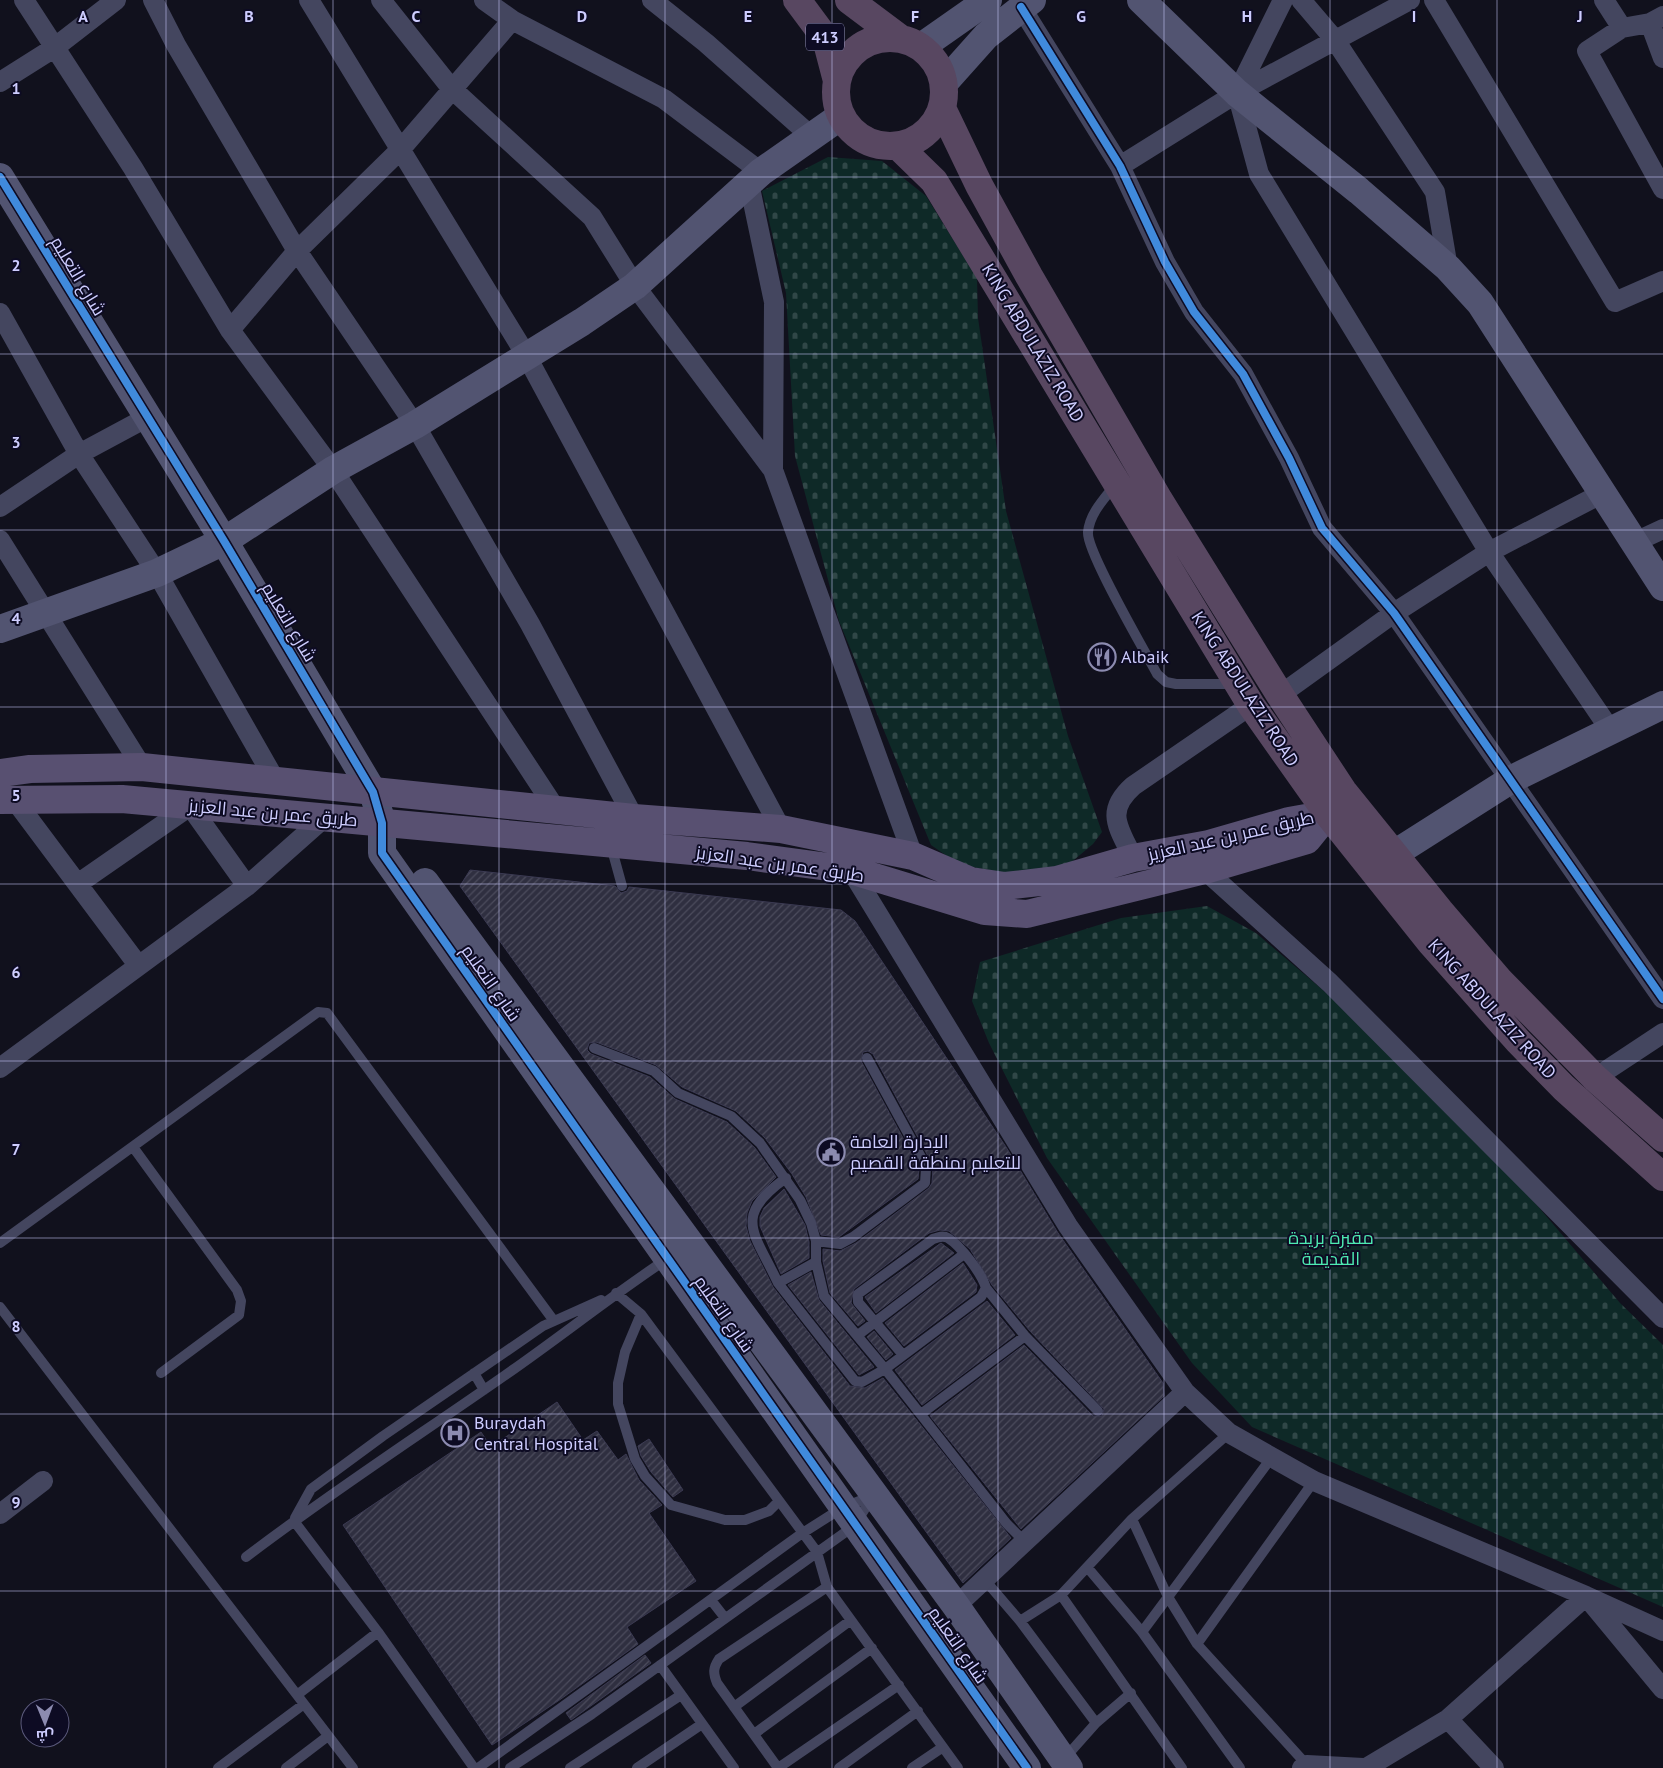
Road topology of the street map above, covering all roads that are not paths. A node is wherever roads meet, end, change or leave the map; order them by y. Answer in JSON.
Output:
{"nodes":[{"id":1,"x":24,"y":0,"type":"edge"},
{"id":2,"x":116,"y":0,"type":"edge"},
{"id":3,"x":153,"y":0,"type":"edge"},
{"id":4,"x":309,"y":0,"type":"edge"},
{"id":5,"x":381,"y":0,"type":"edge"},
{"id":6,"x":484,"y":0,"type":"edge"},
{"id":7,"x":652,"y":0,"type":"edge"},
{"id":8,"x":797,"y":0,"type":"edge"},
{"id":9,"x":849,"y":0,"type":"edge"},
{"id":10,"x":988,"y":0,"type":"edge"},
{"id":11,"x":1141,"y":0,"type":"edge"},
{"id":12,"x":1283,"y":0,"type":"edge"},
{"id":13,"x":1301,"y":0,"type":"edge"},
{"id":14,"x":1410,"y":0,"type":"edge"},
{"id":15,"x":1434,"y":0,"type":"edge"},
{"id":16,"x":1604,"y":0,"type":"edge"},
{"id":17,"x":1026,"y":3,"type":"edge"},
{"id":18,"x":1656,"y":19,"type":"edge"},
{"id":19,"x":512,"y":20,"type":"junction"},
{"id":20,"x":1622,"y":28,"type":"junction"},
{"id":21,"x":1336,"y":40,"type":"junction"},
{"id":22,"x":911,"y":43,"type":"junction"},
{"id":23,"x":54,"y":48,"type":"junction"},
{"id":24,"x":1663,"y":58,"type":"edge"},
{"id":25,"x":837,"y":81,"type":"junction"},
{"id":26,"x":0,"y":82,"type":"edge"},
{"id":27,"x":451,"y":88,"type":"junction"},
{"id":28,"x":1237,"y":93,"type":"junction"},
{"id":29,"x":943,"y":96,"type":"junction"},
{"id":30,"x":841,"y":116,"type":"junction"},
{"id":31,"x":810,"y":136,"type":"junction"},
{"id":32,"x":898,"y":146,"type":"junction"},
{"id":33,"x":400,"y":150,"type":"junction"},
{"id":34,"x":1120,"y":166,"type":"junction"},
{"id":35,"x":0,"y":177,"type":"edge"},
{"id":36,"x":755,"y":178,"type":"junction"},
{"id":37,"x":1663,"y":189,"type":"edge"},
{"id":38,"x":297,"y":251,"type":"junction"},
{"id":39,"x":1448,"y":268,"type":"junction"},
{"id":40,"x":1663,"y":281,"type":"edge"},
{"id":41,"x":635,"y":286,"type":"junction"},
{"id":42,"x":0,"y":313,"type":"edge"},
{"id":43,"x":230,"y":330,"type":"junction"},
{"id":44,"x":526,"y":355,"type":"junction"},
{"id":45,"x":146,"y":418,"type":"junction"},
{"id":46,"x":415,"y":426,"type":"junction"},
{"id":47,"x":80,"y":454,"type":"junction"},
{"id":48,"x":334,"y":470,"type":"junction"},
{"id":49,"x":773,"y":470,"type":"junction"},
{"id":50,"x":1117,"y":482,"type":"junction"},
{"id":51,"x":1603,"y":493,"type":"junction"},
{"id":52,"x":0,"y":507,"type":"edge"},
{"id":53,"x":1663,"y":529,"type":"edge"},
{"id":54,"x":0,"y":540,"type":"edge"},
{"id":55,"x":224,"y":541,"type":"junction"},
{"id":56,"x":1634,"y":542,"type":"junction"},
{"id":57,"x":1489,"y":552,"type":"junction"},
{"id":58,"x":157,"y":573,"type":"junction"},
{"id":59,"x":1663,"y":587,"type":"edge"},
{"id":60,"x":46,"y":612,"type":"junction"},
{"id":61,"x":1394,"y":613,"type":"junction"},
{"id":62,"x":0,"y":629,"type":"edge"},
{"id":63,"x":1245,"y":694,"type":"junction"},
{"id":64,"x":1280,"y":695,"type":"junction"},
{"id":65,"x":1663,"y":705,"type":"edge"},
{"id":66,"x":1611,"y":731,"type":"junction"},
{"id":67,"x":142,"y":766,"type":"junction"},
{"id":68,"x":0,"y":769,"type":"edge"},
{"id":69,"x":30,"y":769,"type":"junction"},
{"id":70,"x":0,"y":773,"type":"edge"},
{"id":71,"x":276,"y":780,"type":"junction"},
{"id":72,"x":1512,"y":780,"type":"junction"},
{"id":73,"x":373,"y":792,"type":"junction"},
{"id":74,"x":7,"y":799,"type":"edge"},
{"id":75,"x":190,"y":806,"type":"junction"},
{"id":76,"x":555,"y":808,"type":"junction"},
{"id":77,"x":1328,"y":814,"type":"junction"},
{"id":78,"x":325,"y":817,"type":"junction"},
{"id":79,"x":634,"y":818,"type":"junction"},
{"id":80,"x":382,"y":823,"type":"junction"},
{"id":81,"x":781,"y":829,"type":"junction"},
{"id":82,"x":611,"y":845,"type":"junction"},
{"id":83,"x":1394,"y":854,"type":"junction"},
{"id":84,"x":913,"y":856,"type":"junction"},
{"id":85,"x":1133,"y":858,"type":"junction"},
{"id":86,"x":851,"y":870,"type":"junction"},
{"id":87,"x":1205,"y":870,"type":"junction"},
{"id":88,"x":78,"y":883,"type":"junction"},
{"id":89,"x":248,"y":886,"type":"junction"},
{"id":90,"x":622,"y":886,"type":"dead end"},
{"id":91,"x":138,"y":964,"type":"junction"},
{"id":92,"x":1663,"y":999,"type":"edge"},
{"id":93,"x":1663,"y":1033,"type":"edge"},
{"id":94,"x":594,"y":1048,"type":"dead end"},
{"id":95,"x":867,"y":1058,"type":"dead end"},
{"id":96,"x":0,"y":1068,"type":"edge"},
{"id":97,"x":1595,"y":1078,"type":"junction"},
{"id":98,"x":1663,"y":1138,"type":"edge"},
{"id":99,"x":133,"y":1147,"type":"junction"},
{"id":100,"x":1663,"y":1177,"type":"edge"},
{"id":101,"x":786,"y":1178,"type":"junction"},
{"id":102,"x":816,"y":1241,"type":"junction"},
{"id":103,"x":0,"y":1243,"type":"edge"},
{"id":104,"x":964,"y":1254,"type":"junction"},
{"id":105,"x":667,"y":1259,"type":"junction"},
{"id":106,"x":816,"y":1262,"type":"junction"},
{"id":107,"x":778,"y":1283,"type":"junction"},
{"id":108,"x":986,"y":1288,"type":"junction"},
{"id":109,"x":616,"y":1293,"type":"junction"},
{"id":110,"x":0,"y":1307,"type":"edge"},
{"id":111,"x":641,"y":1314,"type":"junction"},
{"id":112,"x":1663,"y":1318,"type":"edge"},
{"id":113,"x":554,"y":1321,"type":"junction"},
{"id":114,"x":874,"y":1322,"type":"junction"},
{"id":115,"x":543,"y":1326,"type":"junction"},
{"id":116,"x":858,"y":1335,"type":"junction"},
{"id":117,"x":1025,"y":1336,"type":"junction"},
{"id":118,"x":555,"y":1341,"type":"junction"},
{"id":119,"x":903,"y":1355,"type":"junction"},
{"id":120,"x":885,"y":1369,"type":"junction"},
{"id":121,"x":161,"y":1373,"type":"dead end"},
{"id":122,"x":474,"y":1373,"type":"junction"},
{"id":123,"x":484,"y":1390,"type":"junction"},
{"id":124,"x":1185,"y":1392,"type":"junction"},
{"id":125,"x":1098,"y":1411,"type":"dead end"},
{"id":126,"x":921,"y":1414,"type":"junction"},
{"id":127,"x":1229,"y":1433,"type":"junction"},
{"id":128,"x":383,"y":1436,"type":"junction"},
{"id":129,"x":393,"y":1453,"type":"junction"},
{"id":130,"x":1272,"y":1457,"type":"junction"},
{"id":131,"x":43,"y":1481,"type":"dead end"},
{"id":132,"x":1314,"y":1481,"type":"junction"},
{"id":133,"x":873,"y":1495,"type":"junction"},
{"id":134,"x":778,"y":1502,"type":"junction"},
{"id":135,"x":0,"y":1514,"type":"edge"},
{"id":136,"x":848,"y":1517,"type":"junction"},
{"id":137,"x":1132,"y":1519,"type":"junction"},
{"id":138,"x":294,"y":1521,"type":"junction"},
{"id":139,"x":802,"y":1534,"type":"junction"},
{"id":140,"x":1024,"y":1541,"type":"junction"},
{"id":141,"x":817,"y":1552,"type":"junction"},
{"id":142,"x":246,"y":1557,"type":"dead end"},
{"id":143,"x":1087,"y":1567,"type":"junction"},
{"id":144,"x":984,"y":1579,"type":"junction"},
{"id":145,"x":828,"y":1587,"type":"junction"},
{"id":146,"x":1061,"y":1595,"type":"junction"},
{"id":147,"x":1586,"y":1596,"type":"junction"},
{"id":148,"x":1168,"y":1597,"type":"junction"},
{"id":149,"x":711,"y":1600,"type":"junction"},
{"id":150,"x":956,"y":1606,"type":"junction"},
{"id":151,"x":725,"y":1618,"type":"junction"},
{"id":152,"x":851,"y":1620,"type":"junction"},
{"id":153,"x":1020,"y":1621,"type":"junction"},
{"id":154,"x":1663,"y":1631,"type":"edge"},
{"id":155,"x":378,"y":1632,"type":"junction"},
{"id":156,"x":1142,"y":1632,"type":"junction"},
{"id":157,"x":1197,"y":1644,"type":"junction"},
{"id":158,"x":872,"y":1648,"type":"junction"},
{"id":159,"x":660,"y":1665,"type":"junction"},
{"id":160,"x":899,"y":1685,"type":"junction"},
{"id":161,"x":1663,"y":1689,"type":"edge"},
{"id":162,"x":1131,"y":1693,"type":"junction"},
{"id":163,"x":681,"y":1695,"type":"junction"},
{"id":164,"x":300,"y":1699,"type":"junction"},
{"id":165,"x":734,"y":1707,"type":"junction"},
{"id":166,"x":918,"y":1711,"type":"junction"},
{"id":167,"x":1448,"y":1718,"type":"junction"},
{"id":168,"x":1096,"y":1723,"type":"junction"},
{"id":169,"x":702,"y":1724,"type":"junction"},
{"id":170,"x":754,"y":1734,"type":"junction"},
{"id":171,"x":328,"y":1736,"type":"junction"},
{"id":172,"x":943,"y":1747,"type":"junction"},
{"id":173,"x":1066,"y":1764,"type":"edge"},
{"id":174,"x":1305,"y":1766,"type":"edge"},
{"id":175,"x":218,"y":1768,"type":"edge"},
{"id":176,"x":286,"y":1768,"type":"edge"},
{"id":177,"x":353,"y":1768,"type":"edge"},
{"id":178,"x":474,"y":1768,"type":"edge"},
{"id":179,"x":478,"y":1768,"type":"edge"},
{"id":180,"x":510,"y":1768,"type":"edge"},
{"id":181,"x":570,"y":1768,"type":"edge"},
{"id":182,"x":637,"y":1768,"type":"edge"},
{"id":183,"x":734,"y":1768,"type":"edge"},
{"id":184,"x":839,"y":1768,"type":"edge"},
{"id":185,"x":912,"y":1768,"type":"edge"},
{"id":186,"x":958,"y":1768,"type":"edge"},
{"id":187,"x":1027,"y":1768,"type":"edge"},
{"id":188,"x":1182,"y":1768,"type":"edge"},
{"id":189,"x":1240,"y":1768,"type":"edge"},
{"id":190,"x":1365,"y":1768,"type":"edge"},
{"id":191,"x":1494,"y":1768,"type":"edge"}],
"edges":[{"from":1,"to":23,"type":"street"},
{"from":2,"to":23,"type":"street"},
{"from":3,"to":38,"type":"street"},
{"from":4,"to":33,"type":"street"},
{"from":5,"to":27,"type":"street"},
{"from":6,"to":19,"type":"street"},
{"from":7,"to":31,"type":"street"},
{"from":8,"to":25,"type":"highway","number":"413"},
{"from":9,"to":22,"type":"highway","number":"413"},
{"from":10,"to":22,"type":"street"},
{"from":11,"to":28,"type":"street"},
{"from":12,"to":28,"type":"street"},
{"from":13,"to":21,"type":"street"},
{"from":14,"to":21,"type":"street"},
{"from":15,"to":40,"type":"street"},
{"from":16,"to":20,"type":"street"},
{"from":17,"to":29,"type":"street"},
{"from":17,"to":34,"type":"street"},
{"from":18,"to":20,"type":"street"},
{"from":18,"to":24,"type":"street"},
{"from":19,"to":27,"type":"street"},
{"from":19,"to":36,"type":"street"},
{"from":20,"to":37,"type":"street"},
{"from":21,"to":28,"type":"street"},
{"from":21,"to":39,"type":"street"},
{"from":22,"to":25,"type":"highway"},
{"from":22,"to":29,"type":"highway"},
{"from":23,"to":26,"type":"street"},
{"from":23,"to":43,"type":"street"},
{"from":25,"to":30,"type":"highway"},
{"from":27,"to":33,"type":"street"},
{"from":27,"to":41,"type":"street"},
{"from":28,"to":34,"type":"street"},
{"from":28,"to":39,"type":"street"},
{"from":28,"to":57,"type":"street"},
{"from":29,"to":32,"type":"highway"},
{"from":29,"to":64,"type":"highway","name":"KING ABDULAZIZ ROAD"},
{"from":30,"to":31,"type":"street"},
{"from":30,"to":32,"type":"highway"},
{"from":31,"to":36,"type":"street"},
{"from":32,"to":50,"type":"highway","name":"KING ABDULAZIZ ROAD"},
{"from":33,"to":38,"type":"street"},
{"from":33,"to":44,"type":"street"},
{"from":34,"to":61,"type":"street"},
{"from":35,"to":45,"type":"street","name":"شارع التعليم"},
{"from":36,"to":41,"type":"street"},
{"from":36,"to":49,"type":"street"},
{"from":38,"to":43,"type":"street"},
{"from":38,"to":46,"type":"street"},
{"from":39,"to":51,"type":"street"},
{"from":41,"to":44,"type":"street"},
{"from":41,"to":49,"type":"street"},
{"from":42,"to":47,"type":"street"},
{"from":43,"to":48,"type":"street"},
{"from":44,"to":46,"type":"street"},
{"from":44,"to":81,"type":"street"},
{"from":45,"to":47,"type":"street"},
{"from":45,"to":55,"type":"street","name":"شارع التعليم"},
{"from":46,"to":48,"type":"street"},
{"from":46,"to":79,"type":"street"},
{"from":47,"to":52,"type":"street"},
{"from":47,"to":58,"type":"street"},
{"from":48,"to":55,"type":"street"},
{"from":48,"to":76,"type":"street"},
{"from":49,"to":84,"type":"street"},
{"from":50,"to":63,"type":"highway","name":"KING ABDULAZIZ ROAD"},
{"from":50,"to":63,"type":"lane"},
{"from":51,"to":56,"type":"street"},
{"from":51,"to":57,"type":"street"},
{"from":53,"to":56,"type":"street"},
{"from":54,"to":60,"type":"street"},
{"from":55,"to":58,"type":"street"},
{"from":55,"to":73,"type":"street","name":"شارع التعليم"},
{"from":56,"to":59,"type":"street"},
{"from":57,"to":61,"type":"street"},
{"from":57,"to":66,"type":"street"},
{"from":58,"to":60,"type":"street"},
{"from":58,"to":71,"type":"street"},
{"from":60,"to":62,"type":"street"},
{"from":60,"to":67,"type":"street"},
{"from":61,"to":64,"type":"street"},
{"from":61,"to":72,"type":"street"},
{"from":63,"to":77,"type":"highway","name":"KING ABDULAZIZ ROAD"},
{"from":63,"to":85,"type":"street"},
{"from":64,"to":83,"type":"highway","name":"KING ABDULAZIZ ROAD"},
{"from":65,"to":66,"type":"street"},
{"from":66,"to":72,"type":"street"},
{"from":67,"to":69,"type":"main road","name":"طريق عمر بن عبد العزيز"},
{"from":67,"to":71,"type":"main road","name":"طريق عمر بن عبد العزيز"},
{"from":68,"to":69,"type":"main road"},
{"from":69,"to":70,"type":"main road","name":"طريق عمر بن عبد العزيز"},
{"from":71,"to":73,"type":"main road","name":"طريق عمر بن عبد العزيز"},
{"from":72,"to":83,"type":"street"},
{"from":72,"to":92,"type":"street"},
{"from":73,"to":76,"type":"main road","name":"طريق عمر بن عبد العزيز"},
{"from":73,"to":80,"type":"street","name":"شارع التعليم"},
{"from":74,"to":75,"type":"main road","name":"طريق عمر بن عبد العزيز"},
{"from":74,"to":88,"type":"street"},
{"from":75,"to":78,"type":"main road","name":"طريق عمر بن عبد العزيز"},
{"from":75,"to":88,"type":"street"},
{"from":75,"to":89,"type":"street"},
{"from":76,"to":79,"type":"main road","name":"طريق عمر بن عبد العزيز"},
{"from":77,"to":85,"type":"main road","name":"طريق عمر بن عبد العزيز"},
{"from":77,"to":87,"type":"main road","name":"طريق عمر بن عبد العزيز"},
{"from":77,"to":100,"type":"highway","name":"KING ABDULAZIZ ROAD"},
{"from":78,"to":80,"type":"main road","name":"طريق عمر بن عبد العزيز"},
{"from":78,"to":89,"type":"street"},
{"from":79,"to":81,"type":"main road","name":"طريق عمر بن عبد العزيز"},
{"from":80,"to":82,"type":"main road","name":"طريق عمر بن عبد العزيز"},
{"from":80,"to":105,"type":"street","name":"شارع التعليم"},
{"from":80,"to":133,"type":"street","name":"شارع التعليم"},
{"from":81,"to":84,"type":"main road","name":"طريق عمر بن عبد العزيز"},
{"from":82,"to":86,"type":"main road","name":"طريق عمر بن عبد العزيز"},
{"from":82,"to":90,"type":"lane"},
{"from":83,"to":97,"type":"highway","name":"KING ABDULAZIZ ROAD"},
{"from":84,"to":85,"type":"main road","name":"طريق عمر بن عبد العزيز"},
{"from":86,"to":87,"type":"main road","name":"طريق عمر بن عبد العزيز"},
{"from":86,"to":124,"type":"street"},
{"from":87,"to":112,"type":"street"},
{"from":88,"to":91,"type":"street"},
{"from":89,"to":91,"type":"street"},
{"from":91,"to":96,"type":"street"},
{"from":93,"to":97,"type":"street"},
{"from":94,"to":101,"type":"lane"},
{"from":95,"to":102,"type":"lane"},
{"from":97,"to":98,"type":"highway","name":"KING ABDULAZIZ ROAD"},
{"from":99,"to":103,"type":"lane"},
{"from":99,"to":113,"type":"lane"},
{"from":99,"to":121,"type":"lane"},
{"from":101,"to":102,"type":"lane"},
{"from":101,"to":107,"type":"lane"},
{"from":102,"to":106,"type":"lane"},
{"from":104,"to":108,"type":"lane"},
{"from":104,"to":114,"type":"lane"},
{"from":104,"to":114,"type":"lane"},
{"from":105,"to":109,"type":"lane"},
{"from":105,"to":136,"type":"street","name":"شارع التعليم"},
{"from":106,"to":107,"type":"lane"},
{"from":106,"to":116,"type":"lane"},
{"from":107,"to":120,"type":"lane"},
{"from":108,"to":117,"type":"lane"},
{"from":108,"to":119,"type":"lane"},
{"from":109,"to":111,"type":"lane"},
{"from":109,"to":113,"type":"lane"},
{"from":109,"to":118,"type":"lane"},
{"from":110,"to":164,"type":"lane"},
{"from":111,"to":134,"type":"lane"},
{"from":111,"to":134,"type":"lane"},
{"from":113,"to":115,"type":"lane"},
{"from":114,"to":116,"type":"lane"},
{"from":114,"to":119,"type":"lane"},
{"from":115,"to":118,"type":"lane"},
{"from":115,"to":122,"type":"lane"},
{"from":116,"to":120,"type":"lane"},
{"from":117,"to":125,"type":"lane"},
{"from":117,"to":126,"type":"lane"},
{"from":118,"to":123,"type":"lane"},
{"from":119,"to":120,"type":"lane"},
{"from":120,"to":126,"type":"lane"},
{"from":122,"to":123,"type":"lane"},
{"from":122,"to":128,"type":"lane"},
{"from":123,"to":129,"type":"lane"},
{"from":124,"to":127,"type":"street"},
{"from":124,"to":140,"type":"street"},
{"from":126,"to":140,"type":"lane"},
{"from":127,"to":130,"type":"street"},
{"from":127,"to":137,"type":"lane"},
{"from":128,"to":129,"type":"lane"},
{"from":128,"to":138,"type":"lane"},
{"from":129,"to":138,"type":"lane"},
{"from":130,"to":132,"type":"street"},
{"from":130,"to":148,"type":"lane"},
{"from":131,"to":135,"type":"street"},
{"from":132,"to":147,"type":"street"},
{"from":132,"to":157,"type":"lane"},
{"from":133,"to":136,"type":"lane"},
{"from":133,"to":136,"type":"lane"},
{"from":133,"to":150,"type":"street","name":"شارع التعليم"},
{"from":134,"to":139,"type":"lane"},
{"from":136,"to":139,"type":"lane"},
{"from":136,"to":141,"type":"lane"},
{"from":136,"to":187,"type":"street","name":"شارع التعليم"},
{"from":137,"to":143,"type":"lane"},
{"from":137,"to":148,"type":"lane"},
{"from":138,"to":142,"type":"lane"},
{"from":138,"to":155,"type":"lane"},
{"from":139,"to":141,"type":"lane"},
{"from":139,"to":149,"type":"lane"},
{"from":140,"to":144,"type":"street"},
{"from":141,"to":145,"type":"lane"},
{"from":141,"to":151,"type":"lane"},
{"from":143,"to":146,"type":"lane"},
{"from":143,"to":156,"type":"lane"},
{"from":144,"to":150,"type":"street"},
{"from":144,"to":153,"type":"lane"},
{"from":145,"to":152,"type":"lane"},
{"from":145,"to":165,"type":"lane"},
{"from":146,"to":153,"type":"lane"},
{"from":146,"to":162,"type":"lane"},
{"from":147,"to":154,"type":"street"},
{"from":147,"to":161,"type":"street"},
{"from":147,"to":167,"type":"street"},
{"from":148,"to":156,"type":"lane"},
{"from":148,"to":157,"type":"lane"},
{"from":149,"to":151,"type":"lane"},
{"from":149,"to":179,"type":"lane"},
{"from":150,"to":173,"type":"street","name":"شارع التعليم"},
{"from":151,"to":159,"type":"lane"},
{"from":152,"to":158,"type":"lane"},
{"from":152,"to":165,"type":"lane"},
{"from":153,"to":168,"type":"lane"},
{"from":155,"to":164,"type":"lane"},
{"from":155,"to":178,"type":"lane"},
{"from":156,"to":189,"type":"lane"},
{"from":157,"to":174,"type":"lane"},
{"from":158,"to":160,"type":"lane"},
{"from":158,"to":170,"type":"lane"},
{"from":159,"to":163,"type":"lane"},
{"from":159,"to":180,"type":"lane"},
{"from":160,"to":166,"type":"lane"},
{"from":160,"to":170,"type":"lane"},
{"from":162,"to":168,"type":"lane"},
{"from":162,"to":188,"type":"lane"},
{"from":163,"to":169,"type":"lane"},
{"from":163,"to":181,"type":"lane"},
{"from":164,"to":171,"type":"lane"},
{"from":164,"to":175,"type":"lane"},
{"from":165,"to":170,"type":"lane"},
{"from":166,"to":172,"type":"lane"},
{"from":166,"to":184,"type":"lane"},
{"from":167,"to":190,"type":"street"},
{"from":167,"to":191,"type":"street"},
{"from":168,"to":173,"type":"lane"},
{"from":169,"to":182,"type":"lane"},
{"from":169,"to":183,"type":"lane"},
{"from":171,"to":176,"type":"lane"},
{"from":171,"to":177,"type":"lane"},
{"from":172,"to":185,"type":"lane"},
{"from":172,"to":186,"type":"lane"},
{"from":174,"to":190,"type":"street"}]}
